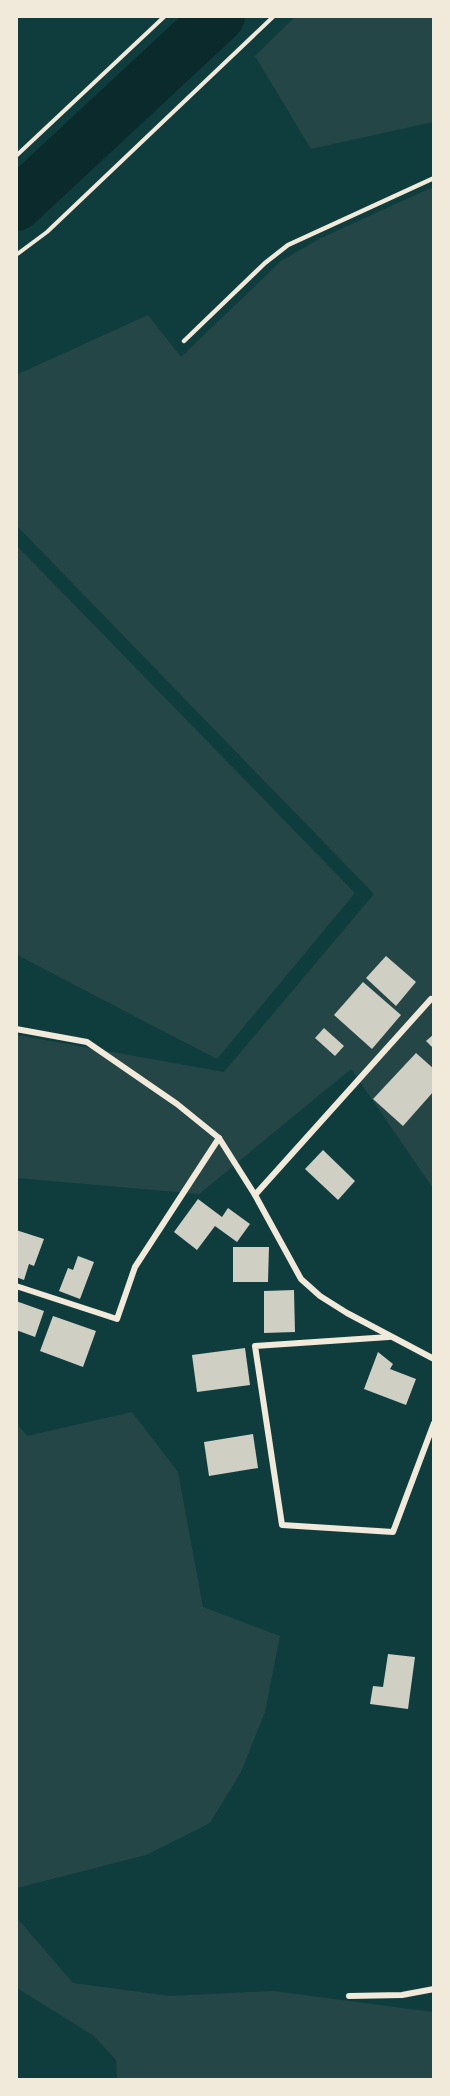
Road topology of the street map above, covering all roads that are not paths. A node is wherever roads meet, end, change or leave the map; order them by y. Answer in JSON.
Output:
{"nodes":[{"id":1,"x":434,"y":178,"type":"edge"},
{"id":2,"x":184,"y":340,"type":"dead end"},
{"id":3,"x":431,"y":999,"type":"dead end"},
{"id":4,"x":16,"y":1029,"type":"edge"},
{"id":5,"x":219,"y":1138,"type":"junction"},
{"id":6,"x":255,"y":1195,"type":"junction"},
{"id":7,"x":16,"y":1286,"type":"edge"},
{"id":8,"x":389,"y":1337,"type":"junction"},
{"id":9,"x":434,"y":1359,"type":"edge"},
{"id":10,"x":434,"y":1423,"type":"edge"},
{"id":11,"x":434,"y":1989,"type":"edge"},
{"id":12,"x":349,"y":1996,"type":"dead end"}],
"edges":[{"from":1,"to":2,"type":"lane"},
{"from":3,"to":6,"type":"street"},
{"from":4,"to":5,"type":"street"},
{"from":5,"to":6,"type":"street"},
{"from":5,"to":7,"type":"street"},
{"from":6,"to":8,"type":"street"},
{"from":8,"to":9,"type":"street"},
{"from":8,"to":10,"type":"street"},
{"from":11,"to":12,"type":"street"}]}
